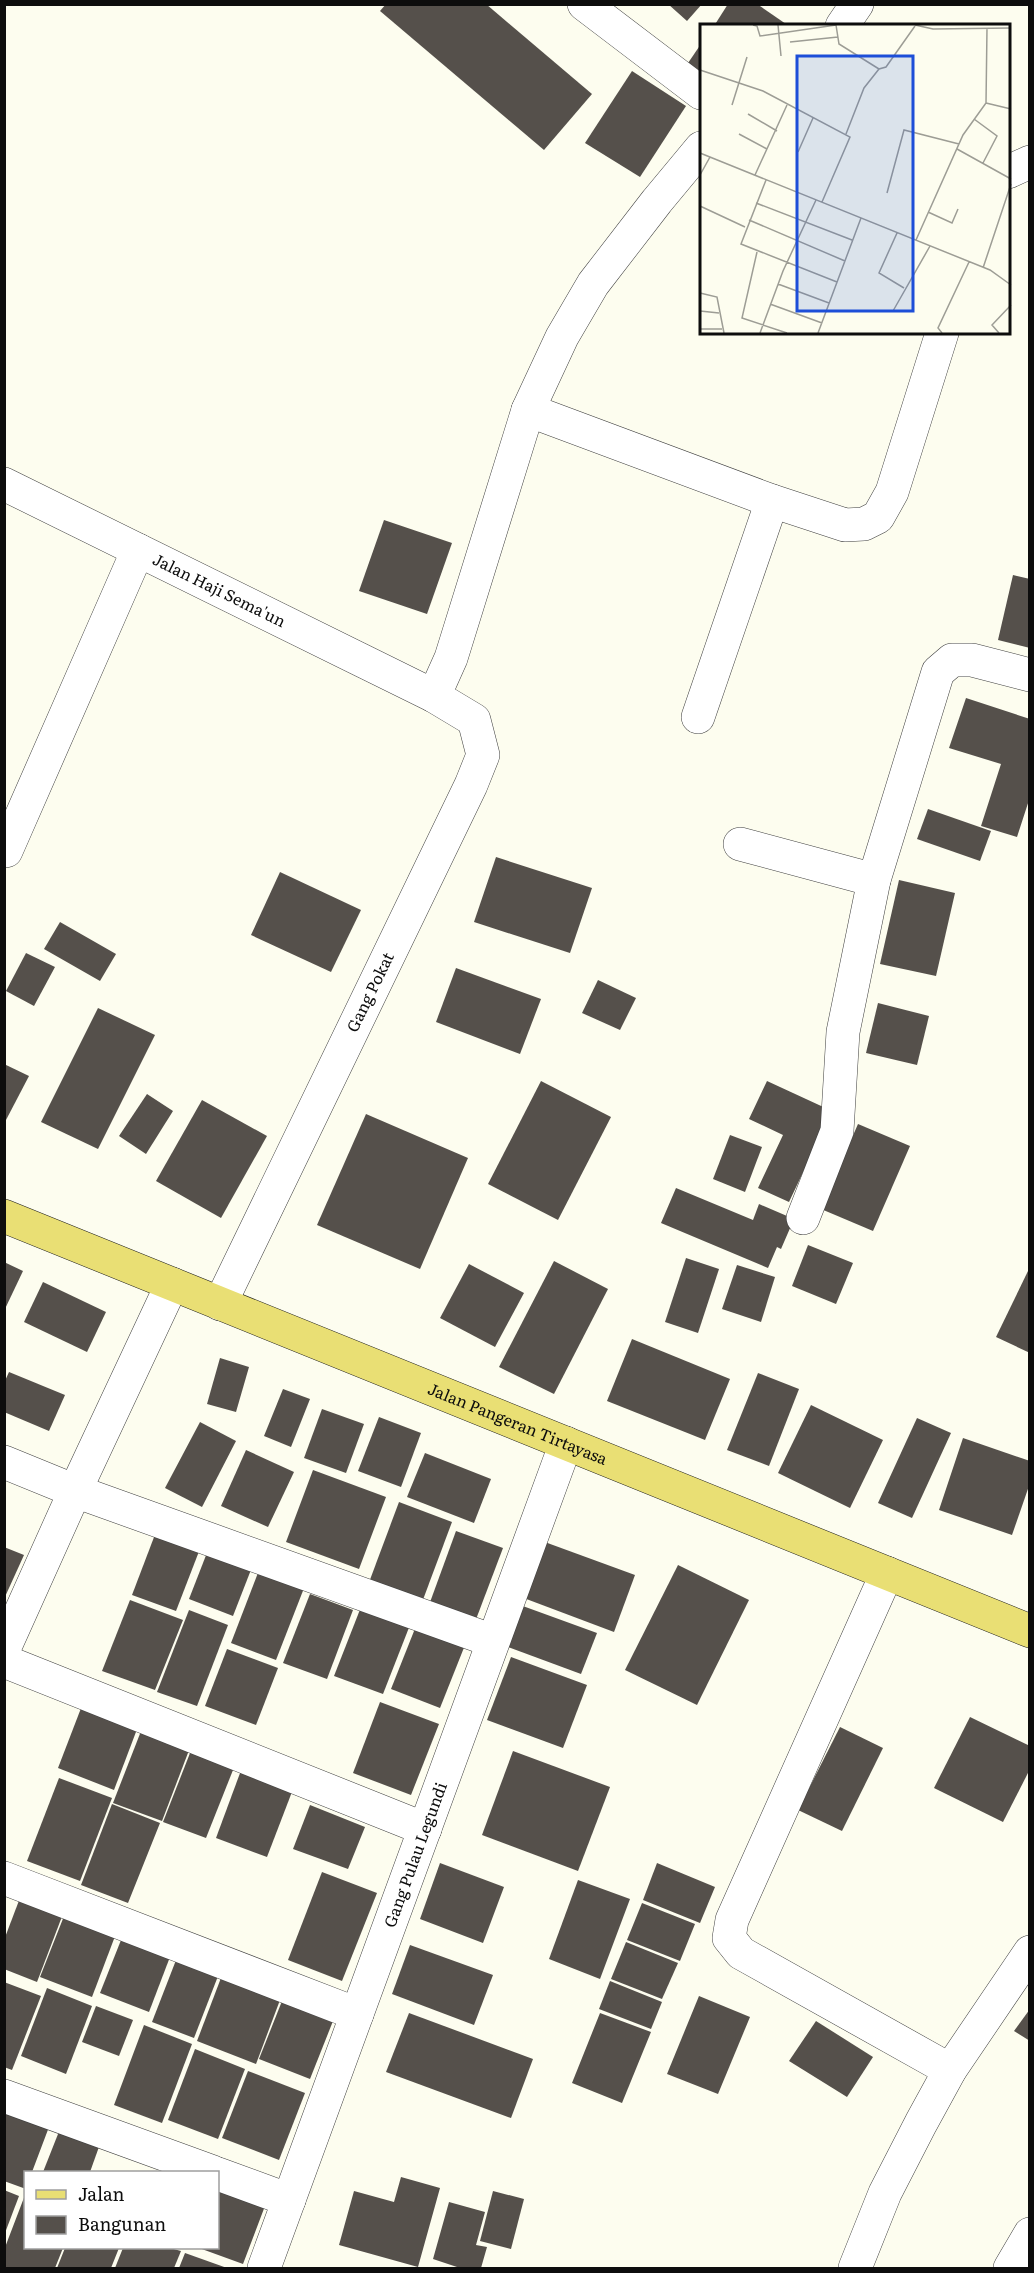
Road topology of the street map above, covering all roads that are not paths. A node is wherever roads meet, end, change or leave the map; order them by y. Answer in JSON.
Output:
{"nodes":[{"id":1,"x":584,"y":4,"type":"edge"},
{"id":2,"x":857,"y":4,"type":"edge"},
{"id":3,"x":843,"y":24,"type":"edge"},
{"id":4,"x":700,"y":92,"type":"edge"},
{"id":5,"x":700,"y":149,"type":"edge"},
{"id":6,"x":1029,"y":162,"type":"edge"},
{"id":7,"x":1010,"y":171,"type":"edge"},
{"id":8,"x":942,"y":334,"type":"edge"},
{"id":9,"x":528,"y":410,"type":"junction"},
{"id":10,"x":4,"y":484,"type":"edge"},
{"id":11,"x":772,"y":501,"type":"junction"},
{"id":12,"x":138,"y":550,"type":"junction"},
{"id":13,"x":1029,"y":675,"type":"edge"},
{"id":14,"x":434,"y":696,"type":"junction"},
{"id":15,"x":699,"y":717,"type":"dead end"},
{"id":16,"x":740,"y":844,"type":"dead end"},
{"id":17,"x":6,"y":851,"type":"dead end"},
{"id":18,"x":874,"y":880,"type":"junction"},
{"id":19,"x":4,"y":1216,"type":"edge"},
{"id":20,"x":803,"y":1218,"type":"dead end"},
{"id":21,"x":172,"y":1284,"type":"junction"},
{"id":22,"x":220,"y":1304,"type":"junction"},
{"id":23,"x":566,"y":1443,"type":"junction"},
{"id":24,"x":4,"y":1462,"type":"edge"},
{"id":25,"x":75,"y":1491,"type":"junction"},
{"id":26,"x":887,"y":1573,"type":"junction"},
{"id":27,"x":1029,"y":1631,"type":"edge"},
{"id":28,"x":493,"y":1641,"type":"junction"},
{"id":29,"x":4,"y":1649,"type":"edge"},
{"id":30,"x":4,"y":1661,"type":"edge"},
{"id":31,"x":424,"y":1829,"type":"junction"},
{"id":32,"x":4,"y":1878,"type":"edge"},
{"id":33,"x":1029,"y":1952,"type":"edge"},
{"id":34,"x":357,"y":2014,"type":"junction"},
{"id":35,"x":950,"y":2070,"type":"junction"},
{"id":36,"x":4,"y":2096,"type":"edge"},
{"id":37,"x":210,"y":2171,"type":"edge"},
{"id":38,"x":219,"y":2174,"type":"edge"},
{"id":39,"x":289,"y":2200,"type":"junction"},
{"id":40,"x":1029,"y":2234,"type":"edge"},
{"id":41,"x":264,"y":2268,"type":"edge"},
{"id":42,"x":855,"y":2268,"type":"edge"},
{"id":43,"x":1010,"y":2268,"type":"edge"}],
"edges":[{"from":1,"to":4,"type":"street"},
{"from":2,"to":3,"type":"street"},
{"from":5,"to":9,"type":"street"},
{"from":6,"to":7,"type":"street"},
{"from":8,"to":11,"type":"street"},
{"from":9,"to":11,"type":"street"},
{"from":9,"to":14,"type":"street"},
{"from":10,"to":12,"type":"street","name":"Jalan Haji Sema'un"},
{"from":11,"to":15,"type":"street"},
{"from":12,"to":14,"type":"street","name":"Jalan Haji Sema'un"},
{"from":12,"to":17,"type":"street"},
{"from":13,"to":18,"type":"street"},
{"from":14,"to":22,"type":"street","name":"Gang Pokat"},
{"from":16,"to":18,"type":"street"},
{"from":18,"to":20,"type":"street"},
{"from":19,"to":21,"type":"main road","name":"Jalan Pangeran Tirtayasa"},
{"from":21,"to":22,"type":"main road","name":"Jalan Pangeran Tirtayasa"},
{"from":21,"to":25,"type":"street"},
{"from":22,"to":23,"type":"main road","name":"Jalan Pangeran Tirtayasa"},
{"from":23,"to":26,"type":"main road","name":"Jalan Pangeran Tirtayasa"},
{"from":23,"to":28,"type":"street","name":"Gang Pulau Legundi"},
{"from":24,"to":25,"type":"street"},
{"from":25,"to":28,"type":"street"},
{"from":25,"to":29,"type":"street"},
{"from":26,"to":27,"type":"main road","name":"Jalan Pangeran Tirtayasa"},
{"from":26,"to":35,"type":"street"},
{"from":28,"to":31,"type":"street","name":"Gang Pulau Legundi"},
{"from":30,"to":31,"type":"street"},
{"from":31,"to":34,"type":"street","name":"Gang Pulau Legundi"},
{"from":32,"to":34,"type":"street"},
{"from":33,"to":35,"type":"street"},
{"from":34,"to":39,"type":"street","name":"Gang Pulau Legundi"},
{"from":35,"to":42,"type":"street"},
{"from":36,"to":37,"type":"street"},
{"from":38,"to":39,"type":"street"},
{"from":39,"to":41,"type":"street","name":"Gang Pulau Legundi"},
{"from":40,"to":43,"type":"street"}]}
